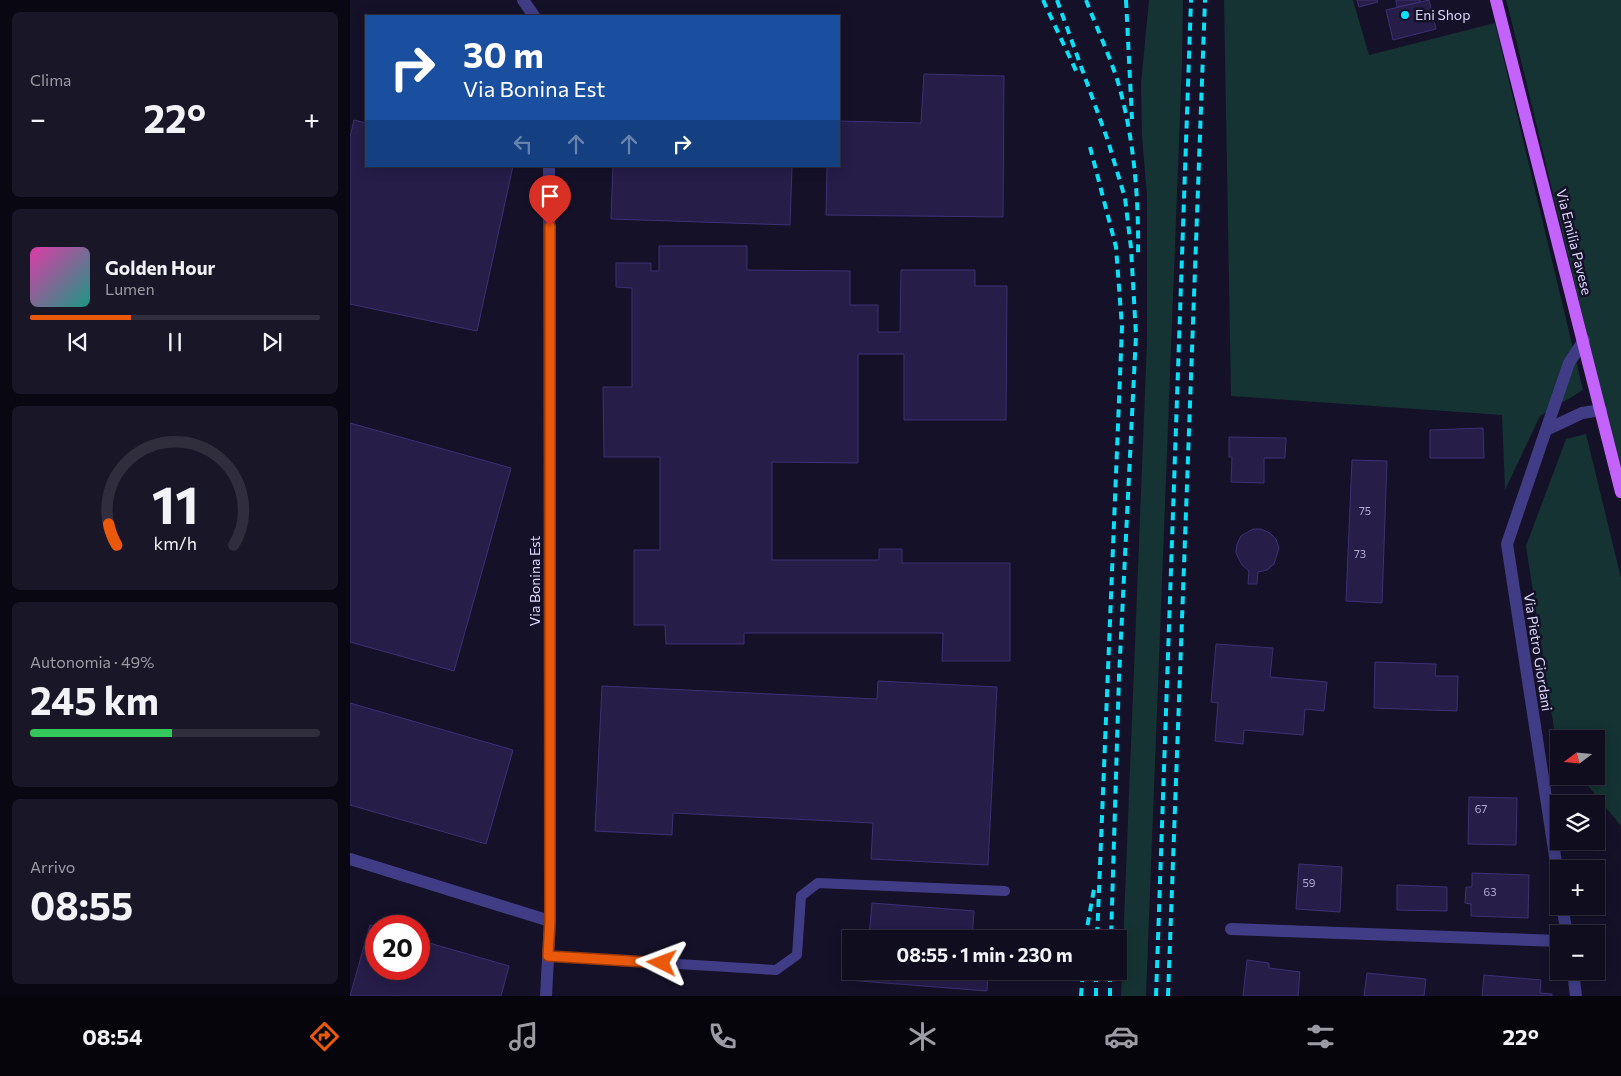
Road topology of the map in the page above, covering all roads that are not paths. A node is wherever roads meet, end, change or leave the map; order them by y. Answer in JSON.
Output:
{"nodes":[{"id":1,"x":523,"y":0,"type":"edge"},
{"id":2,"x":1496,"y":0,"type":"edge"},
{"id":3,"x":533,"y":15,"type":"edge"},
{"id":4,"x":549,"y":167,"type":"edge"},
{"id":5,"x":1584,"y":340,"type":"junction"},
{"id":6,"x":1601,"y":410,"type":"junction"},
{"id":7,"x":1546,"y":430,"type":"junction"},
{"id":8,"x":1621,"y":492,"type":"edge"},
{"id":9,"x":350,"y":859,"type":"edge"},
{"id":10,"x":1556,"y":860,"type":"edge"},
{"id":11,"x":1005,"y":891,"type":"dead end"},
{"id":12,"x":550,"y":921,"type":"junction"},
{"id":13,"x":1231,"y":929,"type":"dead end"},
{"id":14,"x":1550,"y":941,"type":"edge"},
{"id":15,"x":548,"y":956,"type":"junction"},
{"id":16,"x":1574,"y":980,"type":"edge"},
{"id":17,"x":546,"y":996,"type":"edge"},
{"id":18,"x":1576,"y":996,"type":"edge"}],
"edges":[{"from":1,"to":3,"type":"street"},
{"from":2,"to":5,"type":"main road","name":"Via Emilia Pavese"},
{"from":4,"to":12,"type":"street","name":"Via Bonina Est"},
{"from":5,"to":6,"type":"main road","name":"Via Emilia Pavese"},
{"from":5,"to":7,"type":"street","name":"Via Pietro Giordani"},
{"from":6,"to":7,"type":"street"},
{"from":6,"to":8,"type":"main road","name":"Via Emilia Pavese"},
{"from":7,"to":10,"type":"street","name":"Via Pietro Giordani"},
{"from":9,"to":12,"type":"street"},
{"from":11,"to":15,"type":"lane"},
{"from":12,"to":15,"type":"street","name":"Via Bonina Est"},
{"from":13,"to":14,"type":"street"},
{"from":15,"to":17,"type":"street","name":"Via Bonina Est"},
{"from":16,"to":18,"type":"street"}]}
